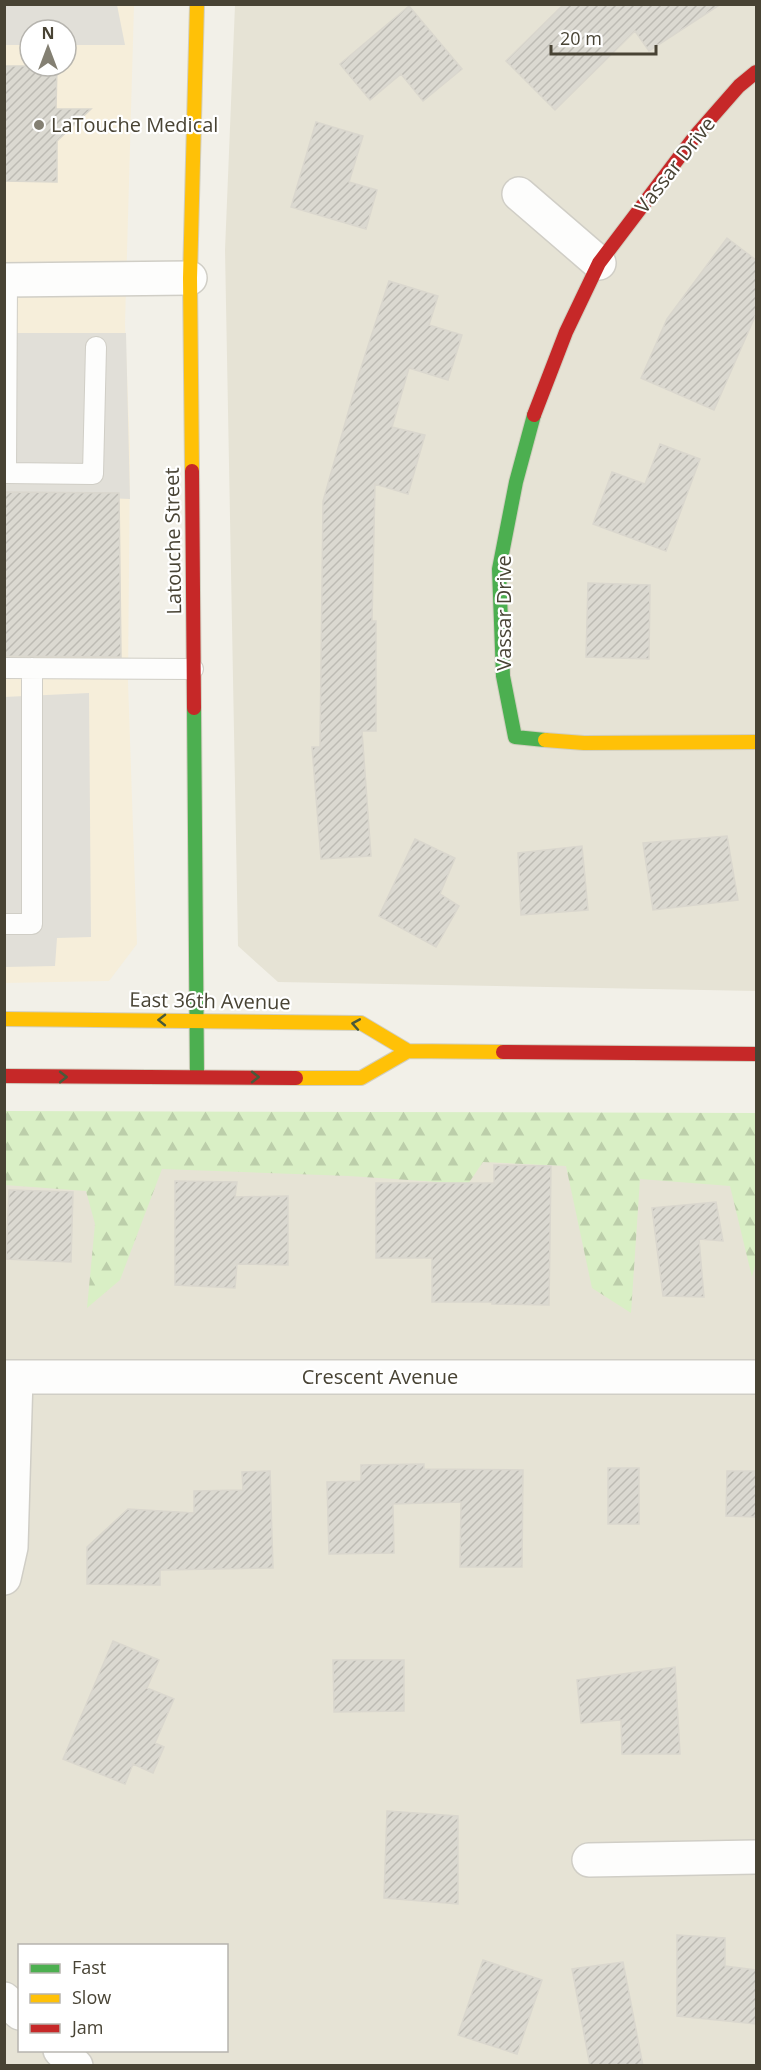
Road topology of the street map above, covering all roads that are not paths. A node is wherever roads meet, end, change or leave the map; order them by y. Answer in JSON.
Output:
{"nodes":[{"id":1,"x":196,"y":4,"type":"edge"},
{"id":2,"x":756,"y":72,"type":"edge"},
{"id":3,"x":519,"y":194,"type":"dead end"},
{"id":4,"x":599,"y":263,"type":"junction"},
{"id":5,"x":190,"y":278,"type":"junction"},
{"id":6,"x":6,"y":280,"type":"edge"},
{"id":7,"x":96,"y":347,"type":"dead end"},
{"id":8,"x":4,"y":668,"type":"edge"},
{"id":9,"x":32,"y":668,"type":"junction"},
{"id":10,"x":193,"y":669,"type":"junction"},
{"id":11,"x":756,"y":742,"type":"edge"},
{"id":12,"x":4,"y":924,"type":"edge"},
{"id":13,"x":4,"y":1019,"type":"edge"},
{"id":14,"x":197,"y":1020,"type":"junction"},
{"id":15,"x":408,"y":1051,"type":"junction"},
{"id":16,"x":756,"y":1054,"type":"edge"},
{"id":17,"x":4,"y":1076,"type":"edge"},
{"id":18,"x":197,"y":1077,"type":"junction"},
{"id":19,"x":10,"y":1377,"type":"edge"},
{"id":20,"x":756,"y":1377,"type":"edge"},
{"id":21,"x":4,"y":1578,"type":"edge"},
{"id":22,"x":756,"y":1857,"type":"edge"},
{"id":23,"x":589,"y":1860,"type":"dead end"},
{"id":24,"x":4,"y":1999,"type":"edge"},
{"id":25,"x":18,"y":2011,"type":"edge"},
{"id":26,"x":62,"y":2052,"type":"edge"},
{"id":27,"x":76,"y":2066,"type":"edge"}],
"edges":[{"from":1,"to":5,"type":"street","name":"Latouche Street"},
{"from":2,"to":4,"type":"street","name":"Vassar Drive"},
{"from":3,"to":4,"type":"street"},
{"from":4,"to":11,"type":"street","name":"Vassar Drive"},
{"from":5,"to":6,"type":"street"},
{"from":5,"to":10,"type":"street","name":"Latouche Street"},
{"from":6,"to":7,"type":"lane"},
{"from":8,"to":9,"type":"lane"},
{"from":9,"to":10,"type":"lane"},
{"from":9,"to":12,"type":"lane"},
{"from":10,"to":14,"type":"street","name":"Latouche Street"},
{"from":14,"to":13,"type":"street","name":"East 36th Avenue","one_way":true},
{"from":15,"to":14,"type":"street","name":"East 36th Avenue","one_way":true},
{"from":14,"to":18,"type":"street","name":"Latouche Street"},
{"from":15,"to":16,"type":"street"},
{"from":18,"to":15,"type":"street","one_way":true},
{"from":17,"to":18,"type":"street","one_way":true},
{"from":19,"to":20,"type":"street","name":"Crescent Avenue"},
{"from":19,"to":21,"type":"street"},
{"from":22,"to":23,"type":"street"},
{"from":24,"to":25,"type":"street"},
{"from":26,"to":27,"type":"street"}]}
